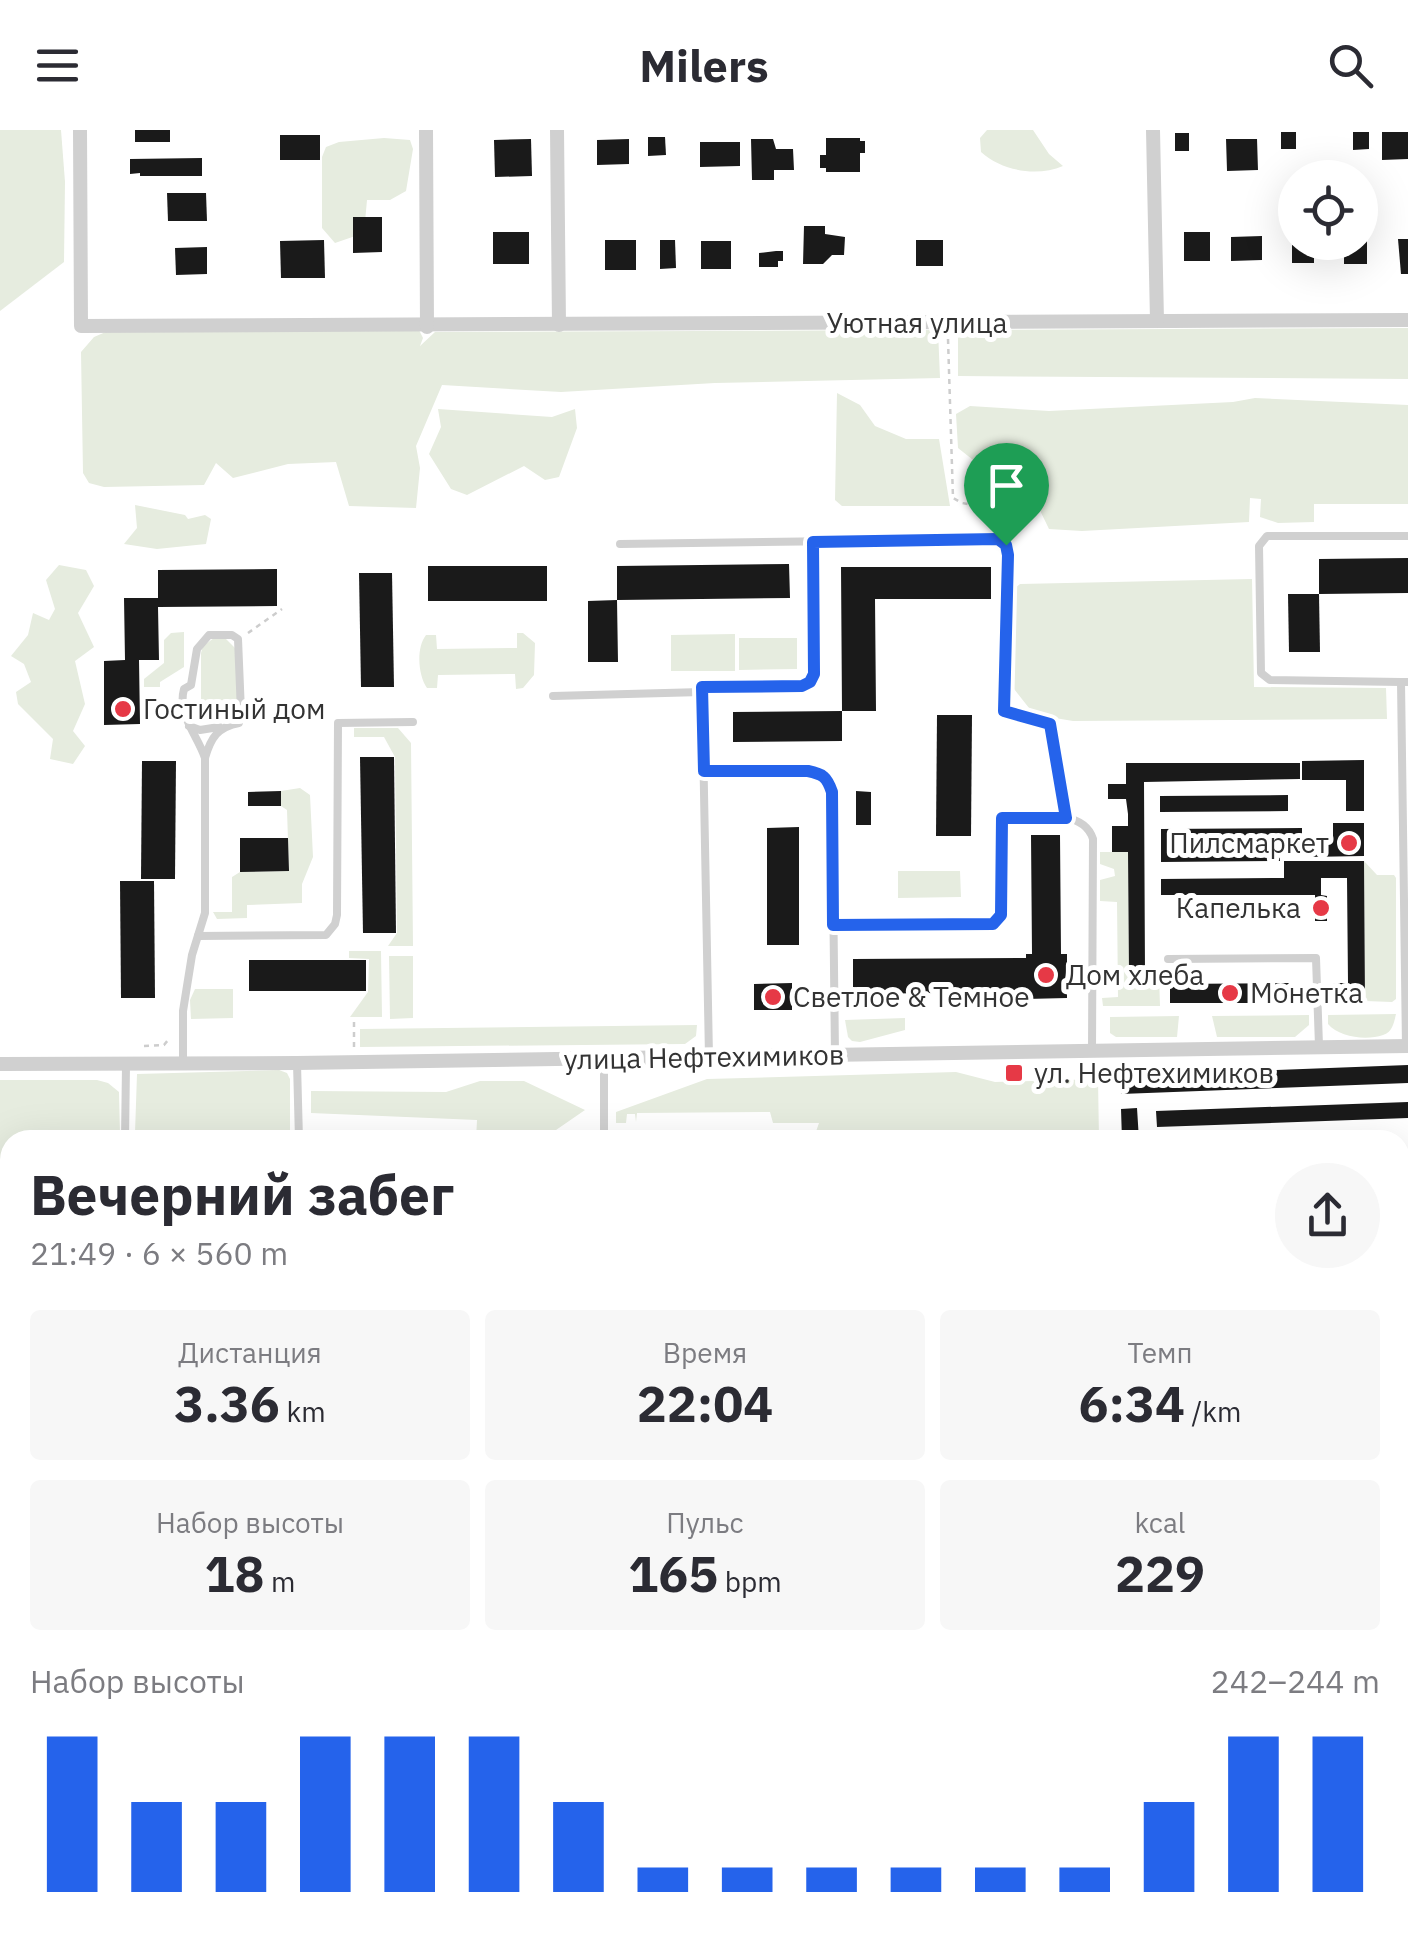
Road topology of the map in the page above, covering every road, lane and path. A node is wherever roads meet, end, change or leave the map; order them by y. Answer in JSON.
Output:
{"nodes":[{"id":1,"x":80,"y":130,"type":"edge"},
{"id":2,"x":426,"y":130,"type":"edge"},
{"id":3,"x":557,"y":130,"type":"edge"},
{"id":4,"x":1153,"y":130,"type":"edge"},
{"id":5,"x":1408,"y":320,"type":"edge"},
{"id":6,"x":1156,"y":321,"type":"junction"},
{"id":7,"x":948,"y":323,"type":"junction"},
{"id":8,"x":559,"y":325,"type":"junction"},
{"id":9,"x":427,"y":327,"type":"junction"},
{"id":10,"x":1408,"y":536,"type":"edge"},
{"id":11,"x":813,"y":542,"type":"junction"},
{"id":12,"x":620,"y":544,"type":"dead end"},
{"id":13,"x":1006,"y":545,"type":"junction"},
{"id":14,"x":282,"y":609,"type":"dead end"},
{"id":15,"x":238,"y":639,"type":"junction"},
{"id":16,"x":1405,"y":682,"type":"edge"},
{"id":17,"x":702,"y":692,"type":"junction"},
{"id":18,"x":553,"y":696,"type":"dead end"},
{"id":19,"x":413,"y":722,"type":"dead end"},
{"id":20,"x":189,"y":726,"type":"junction"},
{"id":21,"x":222,"y":727,"type":"junction"},
{"id":22,"x":205,"y":758,"type":"junction"},
{"id":23,"x":1406,"y":764,"type":"edge"},
{"id":24,"x":704,"y":771,"type":"junction"},
{"id":25,"x":1066,"y":818,"type":"junction"},
{"id":26,"x":833,"y":925,"type":"junction"},
{"id":27,"x":198,"y":936,"type":"junction"},
{"id":28,"x":1168,"y":959,"type":"dead end"},
{"id":29,"x":354,"y":1022,"type":"dead end"},
{"id":30,"x":173,"y":1035,"type":"dead end"},
{"id":31,"x":1407,"y":1046,"type":"edge"},
{"id":32,"x":1319,"y":1048,"type":"junction"},
{"id":33,"x":354,"y":1050,"type":"dead end"},
{"id":34,"x":1092,"y":1051,"type":"junction"},
{"id":35,"x":129,"y":1054,"type":"junction"},
{"id":36,"x":835,"y":1055,"type":"junction"},
{"id":37,"x":708,"y":1057,"type":"junction"},
{"id":38,"x":604,"y":1058,"type":"junction"},
{"id":39,"x":183,"y":1061,"type":"junction"},
{"id":40,"x":297,"y":1063,"type":"junction"},
{"id":41,"x":0,"y":1064,"type":"edge"},
{"id":42,"x":125,"y":1130,"type":"edge"},
{"id":43,"x":299,"y":1130,"type":"edge"},
{"id":44,"x":604,"y":1130,"type":"edge"}],
"edges":[{"from":1,"to":9,"type":"street","name":"Уютная улица"},
{"from":2,"to":9,"type":"street"},
{"from":3,"to":8,"type":"street"},
{"from":4,"to":6,"type":"street"},
{"from":5,"to":6,"type":"street","name":"Уютная улица"},
{"from":6,"to":7,"type":"street","name":"Уютная улица"},
{"from":7,"to":8,"type":"street","name":"Уютная улица"},
{"from":7,"to":13,"type":"path"},
{"from":8,"to":9,"type":"street","name":"Уютная улица"},
{"from":10,"to":16,"type":"lane"},
{"from":11,"to":12,"type":"lane"},
{"from":11,"to":13,"type":"lane"},
{"from":11,"to":17,"type":"lane"},
{"from":13,"to":25,"type":"lane"},
{"from":14,"to":15,"type":"path"},
{"from":15,"to":20,"type":"lane"},
{"from":15,"to":21,"type":"lane"},
{"from":16,"to":23,"type":"lane"},
{"from":17,"to":18,"type":"lane"},
{"from":17,"to":24,"type":"lane"},
{"from":19,"to":27,"type":"lane"},
{"from":20,"to":21,"type":"lane"},
{"from":20,"to":22,"type":"lane"},
{"from":21,"to":22,"type":"lane"},
{"from":22,"to":27,"type":"lane"},
{"from":23,"to":31,"type":"lane"},
{"from":24,"to":26,"type":"lane"},
{"from":24,"to":37,"type":"lane"},
{"from":25,"to":26,"type":"lane"},
{"from":25,"to":34,"type":"lane"},
{"from":26,"to":36,"type":"lane"},
{"from":27,"to":39,"type":"lane"},
{"from":28,"to":32,"type":"lane"},
{"from":29,"to":33,"type":"path"},
{"from":30,"to":35,"type":"path"},
{"from":31,"to":32,"type":"street","name":"улица Нефтехимиков"},
{"from":32,"to":34,"type":"street","name":"улица Нефтехимиков"},
{"from":34,"to":36,"type":"street","name":"улица Нефтехимиков"},
{"from":35,"to":39,"type":"street","name":"улица Нефтехимиков"},
{"from":35,"to":41,"type":"street","name":"улица Нефтехимиков"},
{"from":35,"to":42,"type":"lane"},
{"from":36,"to":37,"type":"street","name":"улица Нефтехимиков"},
{"from":37,"to":38,"type":"street","name":"улица Нефтехимиков"},
{"from":38,"to":40,"type":"street","name":"улица Нефтехимиков"},
{"from":38,"to":44,"type":"lane"},
{"from":39,"to":40,"type":"street","name":"улица Нефтехимиков"},
{"from":40,"to":43,"type":"lane"}]}
